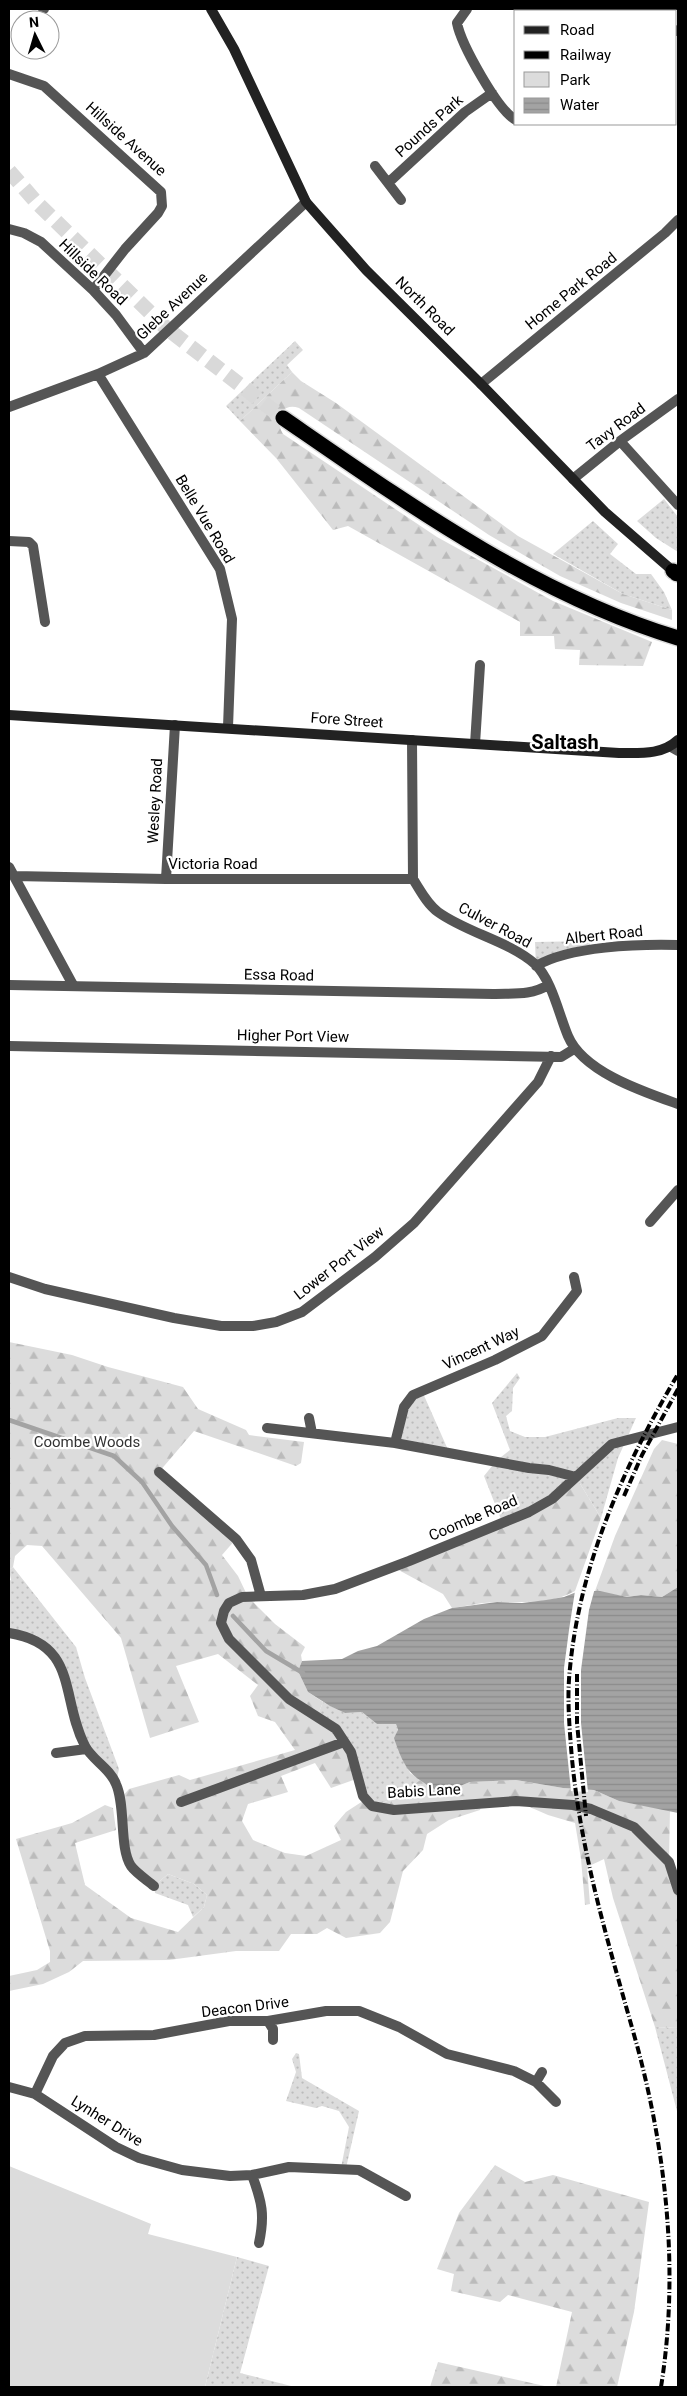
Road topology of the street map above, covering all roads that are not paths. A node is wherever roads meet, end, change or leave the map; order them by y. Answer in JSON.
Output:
{"nodes":[{"id":1,"x":211,"y":9,"type":"edge"},
{"id":2,"x":467,"y":9,"type":"edge"},
{"id":3,"x":9,"y":74,"type":"edge"},
{"id":4,"x":492,"y":93,"type":"junction"},
{"id":5,"x":514,"y":119,"type":"edge"},
{"id":6,"x":375,"y":166,"type":"dead end"},
{"id":7,"x":388,"y":183,"type":"junction"},
{"id":8,"x":401,"y":200,"type":"dead end"},
{"id":9,"x":306,"y":202,"type":"junction"},
{"id":10,"x":678,"y":220,"type":"edge"},
{"id":11,"x":9,"y":229,"type":"edge"},
{"id":12,"x":93,"y":290,"type":"junction"},
{"id":13,"x":144,"y":353,"type":"junction"},
{"id":14,"x":98,"y":374,"type":"junction"},
{"id":15,"x":481,"y":384,"type":"junction"},
{"id":16,"x":678,"y":399,"type":"edge"},
{"id":17,"x":9,"y":407,"type":"edge"},
{"id":18,"x":283,"y":418,"type":"tunnel mouth"},
{"id":19,"x":620,"y":441,"type":"junction"},
{"id":20,"x":573,"y":479,"type":"junction"},
{"id":21,"x":678,"y":505,"type":"edge"},
{"id":22,"x":9,"y":541,"type":"edge"},
{"id":23,"x":676,"y":575,"type":"edge"},
{"id":24,"x":45,"y":622,"type":"dead end"},
{"id":25,"x":678,"y":638,"type":"edge"},
{"id":26,"x":480,"y":665,"type":"dead end"},
{"id":27,"x":9,"y":715,"type":"edge"},
{"id":28,"x":175,"y":725,"type":"junction"},
{"id":29,"x":228,"y":727,"type":"junction"},
{"id":30,"x":412,"y":740,"type":"junction"},
{"id":31,"x":475,"y":744,"type":"junction"},
{"id":32,"x":676,"y":746,"type":"edge"},
{"id":33,"x":11,"y":871,"type":"edge"},
{"id":34,"x":166,"y":879,"type":"junction"},
{"id":35,"x":413,"y":879,"type":"junction"},
{"id":36,"x":678,"y":945,"type":"edge"},
{"id":37,"x":536,"y":966,"type":"junction"},
{"id":38,"x":9,"y":985,"type":"edge"},
{"id":39,"x":73,"y":985,"type":"junction"},
{"id":40,"x":548,"y":985,"type":"junction"},
{"id":41,"x":9,"y":1046,"type":"edge"},
{"id":42,"x":574,"y":1049,"type":"junction"},
{"id":43,"x":551,"y":1056,"type":"junction"},
{"id":44,"x":678,"y":1104,"type":"edge"},
{"id":45,"x":678,"y":1190,"type":"edge"},
{"id":46,"x":650,"y":1222,"type":"dead end"},
{"id":47,"x":9,"y":1277,"type":"edge"},
{"id":48,"x":574,"y":1277,"type":"dead end"},
{"id":49,"x":309,"y":1418,"type":"dead end"},
{"id":50,"x":678,"y":1427,"type":"edge"},
{"id":51,"x":267,"y":1428,"type":"dead end"},
{"id":52,"x":312,"y":1433,"type":"junction"},
{"id":53,"x":395,"y":1443,"type":"junction"},
{"id":54,"x":159,"y":1472,"type":"dead end"},
{"id":55,"x":576,"y":1477,"type":"junction"},
{"id":56,"x":261,"y":1596,"type":"junction"},
{"id":57,"x":9,"y":1633,"type":"edge"},
{"id":58,"x":344,"y":1742,"type":"junction"},
{"id":59,"x":86,"y":1749,"type":"junction"},
{"id":60,"x":56,"y":1753,"type":"dead end"},
{"id":61,"x":181,"y":1802,"type":"dead end"},
{"id":62,"x":154,"y":1886,"type":"dead end"},
{"id":63,"x":678,"y":1890,"type":"edge"},
{"id":64,"x":268,"y":2021,"type":"junction"},
{"id":65,"x":273,"y":2040,"type":"dead end"},
{"id":66,"x":542,"y":2072,"type":"dead end"},
{"id":67,"x":536,"y":2082,"type":"junction"},
{"id":68,"x":9,"y":2087,"type":"edge"},
{"id":69,"x":35,"y":2094,"type":"junction"},
{"id":70,"x":556,"y":2102,"type":"dead end"},
{"id":71,"x":252,"y":2175,"type":"junction"},
{"id":72,"x":406,"y":2196,"type":"dead end"},
{"id":73,"x":259,"y":2243,"type":"dead end"}],
"edges":[{"from":1,"to":9,"type":"main road","name":"North Road"},
{"from":2,"to":4,"type":"street"},
{"from":3,"to":12,"type":"street","name":"Hillside Avenue"},
{"from":4,"to":5,"type":"street"},
{"from":4,"to":7,"type":"street","name":"Pounds Park"},
{"from":6,"to":7,"type":"street"},
{"from":7,"to":8,"type":"street"},
{"from":9,"to":13,"type":"street","name":"Glebe Avenue"},
{"from":9,"to":15,"type":"main road","name":"North Road"},
{"from":10,"to":15,"type":"street","name":"Home Park Road"},
{"from":11,"to":12,"type":"street","name":"Hillside Road"},
{"from":12,"to":13,"type":"street","name":"Hillside Road"},
{"from":13,"to":14,"type":"street","name":"Glebe Avenue"},
{"from":14,"to":17,"type":"street","name":"Glebe Avenue"},
{"from":14,"to":29,"type":"street","name":"Belle Vue Road"},
{"from":15,"to":20,"type":"main road","name":"North Road"},
{"from":16,"to":19,"type":"street","name":"Tavy Road"},
{"from":18,"to":25,"type":"highway"},
{"from":19,"to":20,"type":"street","name":"Tavy Road"},
{"from":19,"to":21,"type":"street"},
{"from":20,"to":23,"type":"main road","name":"North Road"},
{"from":22,"to":24,"type":"street"},
{"from":26,"to":31,"type":"street"},
{"from":27,"to":28,"type":"main road","name":"Fore Street"},
{"from":28,"to":29,"type":"main road","name":"Fore Street"},
{"from":28,"to":34,"type":"street","name":"Wesley Road"},
{"from":29,"to":30,"type":"main road","name":"Fore Street"},
{"from":30,"to":31,"type":"main road","name":"Fore Street"},
{"from":30,"to":35,"type":"street"},
{"from":31,"to":32,"type":"main road","name":"Fore Street"},
{"from":33,"to":34,"type":"street","name":"Victoria Road"},
{"from":33,"to":39,"type":"street"},
{"from":34,"to":35,"type":"street","name":"Victoria Road"},
{"from":35,"to":37,"type":"street","name":"Culver Road"},
{"from":36,"to":37,"type":"street","name":"Albert Road"},
{"from":37,"to":40,"type":"street","name":"Culver Road"},
{"from":38,"to":39,"type":"street","name":"Essa Road"},
{"from":39,"to":40,"type":"street","name":"Essa Road"},
{"from":40,"to":42,"type":"street","name":"Culver Road"},
{"from":41,"to":43,"type":"street","name":"Higher Port View"},
{"from":42,"to":43,"type":"street","name":"Higher Port View"},
{"from":42,"to":44,"type":"street"},
{"from":43,"to":47,"type":"street","name":"Lower Port View"},
{"from":45,"to":46,"type":"street"},
{"from":48,"to":53,"type":"street","name":"Vincent Way"},
{"from":49,"to":52,"type":"street"},
{"from":50,"to":55,"type":"street","name":"Coombe Road"},
{"from":51,"to":52,"type":"street"},
{"from":52,"to":53,"type":"street"},
{"from":53,"to":55,"type":"street"},
{"from":54,"to":56,"type":"street"},
{"from":55,"to":56,"type":"street","name":"Coombe Road"},
{"from":56,"to":58,"type":"street","name":"Babis Lane"},
{"from":57,"to":59,"type":"street"},
{"from":58,"to":61,"type":"street"},
{"from":58,"to":63,"type":"street","name":"Babis Lane"},
{"from":59,"to":60,"type":"street"},
{"from":59,"to":62,"type":"street"},
{"from":64,"to":65,"type":"street"},
{"from":64,"to":67,"type":"street","name":"Deacon Drive"},
{"from":64,"to":69,"type":"street","name":"Deacon Drive"},
{"from":66,"to":67,"type":"street"},
{"from":67,"to":70,"type":"street"},
{"from":68,"to":69,"type":"street","name":"Lynher Drive"},
{"from":69,"to":71,"type":"street","name":"Lynher Drive"},
{"from":71,"to":72,"type":"street","name":"Lynher Drive"},
{"from":71,"to":73,"type":"street"}]}
